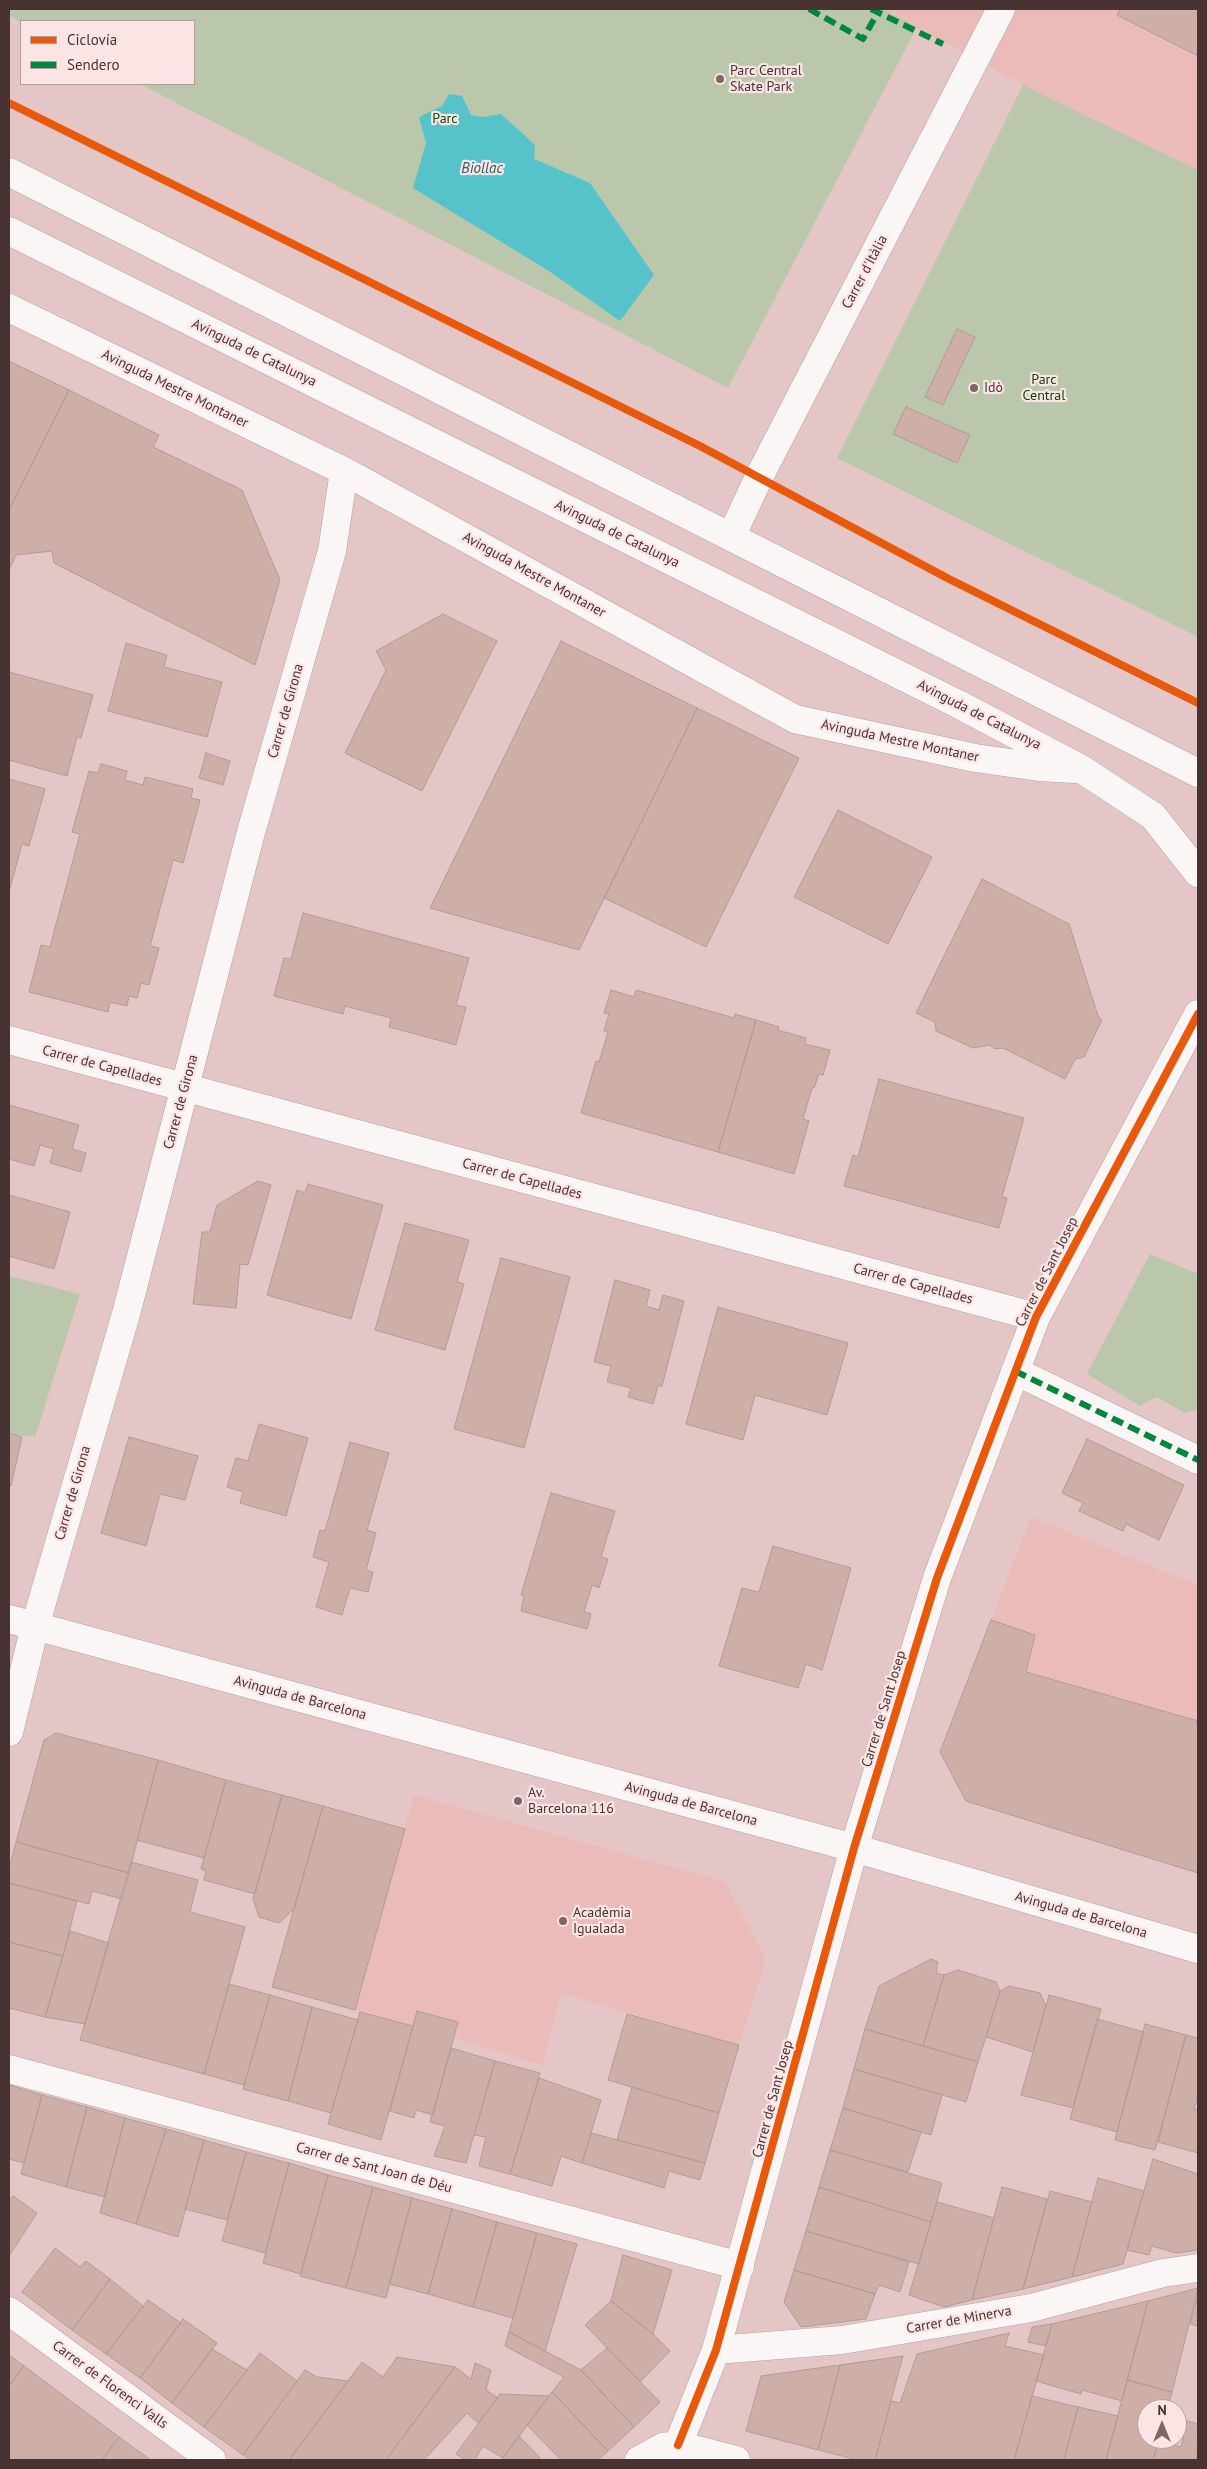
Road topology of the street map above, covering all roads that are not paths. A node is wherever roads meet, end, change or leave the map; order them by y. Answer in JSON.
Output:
{"nodes":[{"id":1,"x":1001,"y":9,"type":"edge"},
{"id":2,"x":9,"y":172,"type":"edge"},
{"id":3,"x":9,"y":231,"type":"edge"},
{"id":4,"x":9,"y":308,"type":"edge"},
{"id":5,"x":344,"y":471,"type":"junction"},
{"id":6,"x":731,"y":537,"type":"junction"},
{"id":7,"x":1083,"y":770,"type":"junction"},
{"id":8,"x":1198,"y":773,"type":"edge"},
{"id":9,"x":1198,"y":873,"type":"edge"},
{"id":10,"x":1198,"y":1014,"type":"edge"},
{"id":11,"x":9,"y":1040,"type":"edge"},
{"id":12,"x":185,"y":1088,"type":"junction"},
{"id":13,"x":1036,"y":1317,"type":"junction"},
{"id":14,"x":1015,"y":1371,"type":"junction"},
{"id":15,"x":1198,"y":1460,"type":"edge"},
{"id":16,"x":9,"y":1619,"type":"edge"},
{"id":17,"x":34,"y":1626,"type":"junction"},
{"id":18,"x":9,"y":1732,"type":"edge"},
{"id":19,"x":854,"y":1848,"type":"junction"},
{"id":20,"x":1198,"y":1949,"type":"edge"},
{"id":21,"x":9,"y":2069,"type":"edge"},
{"id":22,"x":740,"y":2266,"type":"junction"},
{"id":23,"x":1198,"y":2268,"type":"edge"},
{"id":24,"x":9,"y":2311,"type":"edge"},
{"id":25,"x":716,"y":2350,"type":"junction"},
{"id":26,"x":684,"y":2453,"type":"edge"},
{"id":27,"x":212,"y":2460,"type":"edge"},
{"id":28,"x":639,"y":2460,"type":"edge"},
{"id":29,"x":736,"y":2460,"type":"edge"}],
"edges":[{"from":1,"to":6,"type":"street","name":"Carrer d'Itàlia"},
{"from":2,"to":6,"type":"street"},
{"from":3,"to":7,"type":"street","name":"Avinguda de Catalunya"},
{"from":4,"to":5,"type":"street","name":"Avinguda Mestre Montaner"},
{"from":5,"to":7,"type":"street","name":"Avinguda Mestre Montaner"},
{"from":5,"to":12,"type":"street","name":"Carrer de Girona"},
{"from":6,"to":8,"type":"street"},
{"from":7,"to":9,"type":"street","name":"Avinguda de Catalunya"},
{"from":10,"to":13,"type":"street","name":"Carrer de Sant Josep"},
{"from":11,"to":12,"type":"street","name":"Carrer de Capellades"},
{"from":12,"to":13,"type":"street","name":"Carrer de Capellades"},
{"from":12,"to":17,"type":"street","name":"Carrer de Girona"},
{"from":13,"to":14,"type":"street","name":"Carrer de Sant Josep"},
{"from":14,"to":15,"type":"street"},
{"from":14,"to":19,"type":"street","name":"Carrer de Sant Josep"},
{"from":16,"to":17,"type":"street","name":"Avinguda de Barcelona"},
{"from":17,"to":18,"type":"street","name":"Carrer de Girona"},
{"from":17,"to":19,"type":"street","name":"Avinguda de Barcelona"},
{"from":19,"to":20,"type":"street","name":"Avinguda de Barcelona"},
{"from":19,"to":22,"type":"street","name":"Carrer de Sant Josep"},
{"from":21,"to":22,"type":"street","name":"Carrer de Sant Joan de Déu"},
{"from":22,"to":25,"type":"street","name":"Carrer de Sant Josep"},
{"from":23,"to":25,"type":"street","name":"Carrer de Minerva"},
{"from":24,"to":27,"type":"street","name":"Carrer de Florenci Valls"},
{"from":25,"to":26,"type":"street","name":"Carrer de Sant Josep"},
{"from":26,"to":28,"type":"street"},
{"from":26,"to":29,"type":"street"}]}
